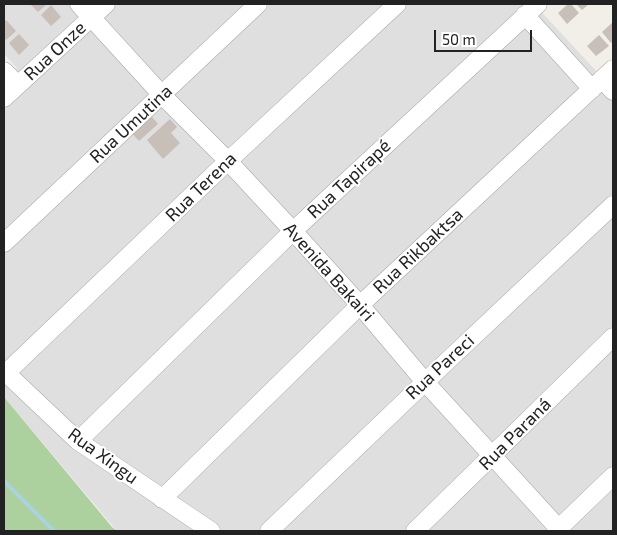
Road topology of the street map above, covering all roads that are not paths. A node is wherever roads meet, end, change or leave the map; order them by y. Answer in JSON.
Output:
{"nodes":[{"id":1,"x":79,"y":4,"type":"edge"},
{"id":2,"x":106,"y":4,"type":"edge"},
{"id":3,"x":258,"y":4,"type":"edge"},
{"id":4,"x":397,"y":4,"type":"edge"},
{"id":5,"x":532,"y":10,"type":"edge"},
{"id":6,"x":92,"y":17,"type":"junction"},
{"id":7,"x":4,"y":71,"type":"edge"},
{"id":8,"x":605,"y":82,"type":"edge"},
{"id":9,"x":18,"y":85,"type":"junction"},
{"id":10,"x":162,"y":95,"type":"junction"},
{"id":11,"x":4,"y":98,"type":"edge"},
{"id":12,"x":228,"y":161,"type":"junction"},
{"id":13,"x":613,"y":205,"type":"edge"},
{"id":14,"x":293,"y":231,"type":"junction"},
{"id":15,"x":4,"y":243,"type":"edge"},
{"id":16,"x":360,"y":305,"type":"junction"},
{"id":17,"x":613,"y":337,"type":"edge"},
{"id":18,"x":5,"y":372,"type":"edge"},
{"id":19,"x":425,"y":382,"type":"junction"},
{"id":20,"x":78,"y":441,"type":"junction"},
{"id":21,"x":493,"y":456,"type":"junction"},
{"id":22,"x":613,"y":476,"type":"edge"},
{"id":23,"x":162,"y":499,"type":"junction"},
{"id":24,"x":559,"y":530,"type":"edge"},
{"id":25,"x":211,"y":531,"type":"edge"},
{"id":26,"x":269,"y":531,"type":"edge"},
{"id":27,"x":415,"y":531,"type":"edge"}],
"edges":[{"from":1,"to":6,"type":"street","name":"Avenida Bakairi"},
{"from":2,"to":6,"type":"street","name":"Rua Onze"},
{"from":3,"to":10,"type":"street","name":"Rua Umutina"},
{"from":4,"to":12,"type":"street","name":"Rua Terena"},
{"from":5,"to":8,"type":"street"},
{"from":5,"to":14,"type":"street","name":"Rua Tapirapé"},
{"from":6,"to":9,"type":"street","name":"Rua Onze"},
{"from":6,"to":10,"type":"street","name":"Avenida Bakairi"},
{"from":7,"to":9,"type":"street"},
{"from":8,"to":16,"type":"street","name":"Rua Rikbaktsa"},
{"from":9,"to":11,"type":"street","name":"Rua Onze"},
{"from":10,"to":12,"type":"street","name":"Avenida Bakairi"},
{"from":10,"to":15,"type":"street","name":"Rua Umutina"},
{"from":12,"to":14,"type":"street","name":"Avenida Bakairi"},
{"from":12,"to":18,"type":"street","name":"Rua Terena"},
{"from":13,"to":19,"type":"street","name":"Rua Pareci"},
{"from":14,"to":16,"type":"street","name":"Avenida Bakairi"},
{"from":14,"to":20,"type":"street","name":"Rua Tapirapé"},
{"from":16,"to":19,"type":"street","name":"Avenida Bakairi"},
{"from":16,"to":23,"type":"street","name":"Rua Rikbaktsa"},
{"from":17,"to":21,"type":"street","name":"Rua Paraná"},
{"from":18,"to":20,"type":"street","name":"Rua Xingu"},
{"from":19,"to":21,"type":"street","name":"Avenida Bakairi"},
{"from":19,"to":26,"type":"street","name":"Rua Pareci"},
{"from":20,"to":23,"type":"street","name":"Rua Xingu"},
{"from":21,"to":24,"type":"street","name":"Avenida Bakairi"},
{"from":21,"to":27,"type":"street","name":"Rua Paraná"},
{"from":22,"to":24,"type":"street"},
{"from":23,"to":25,"type":"street","name":"Rua Xingu"}]}
